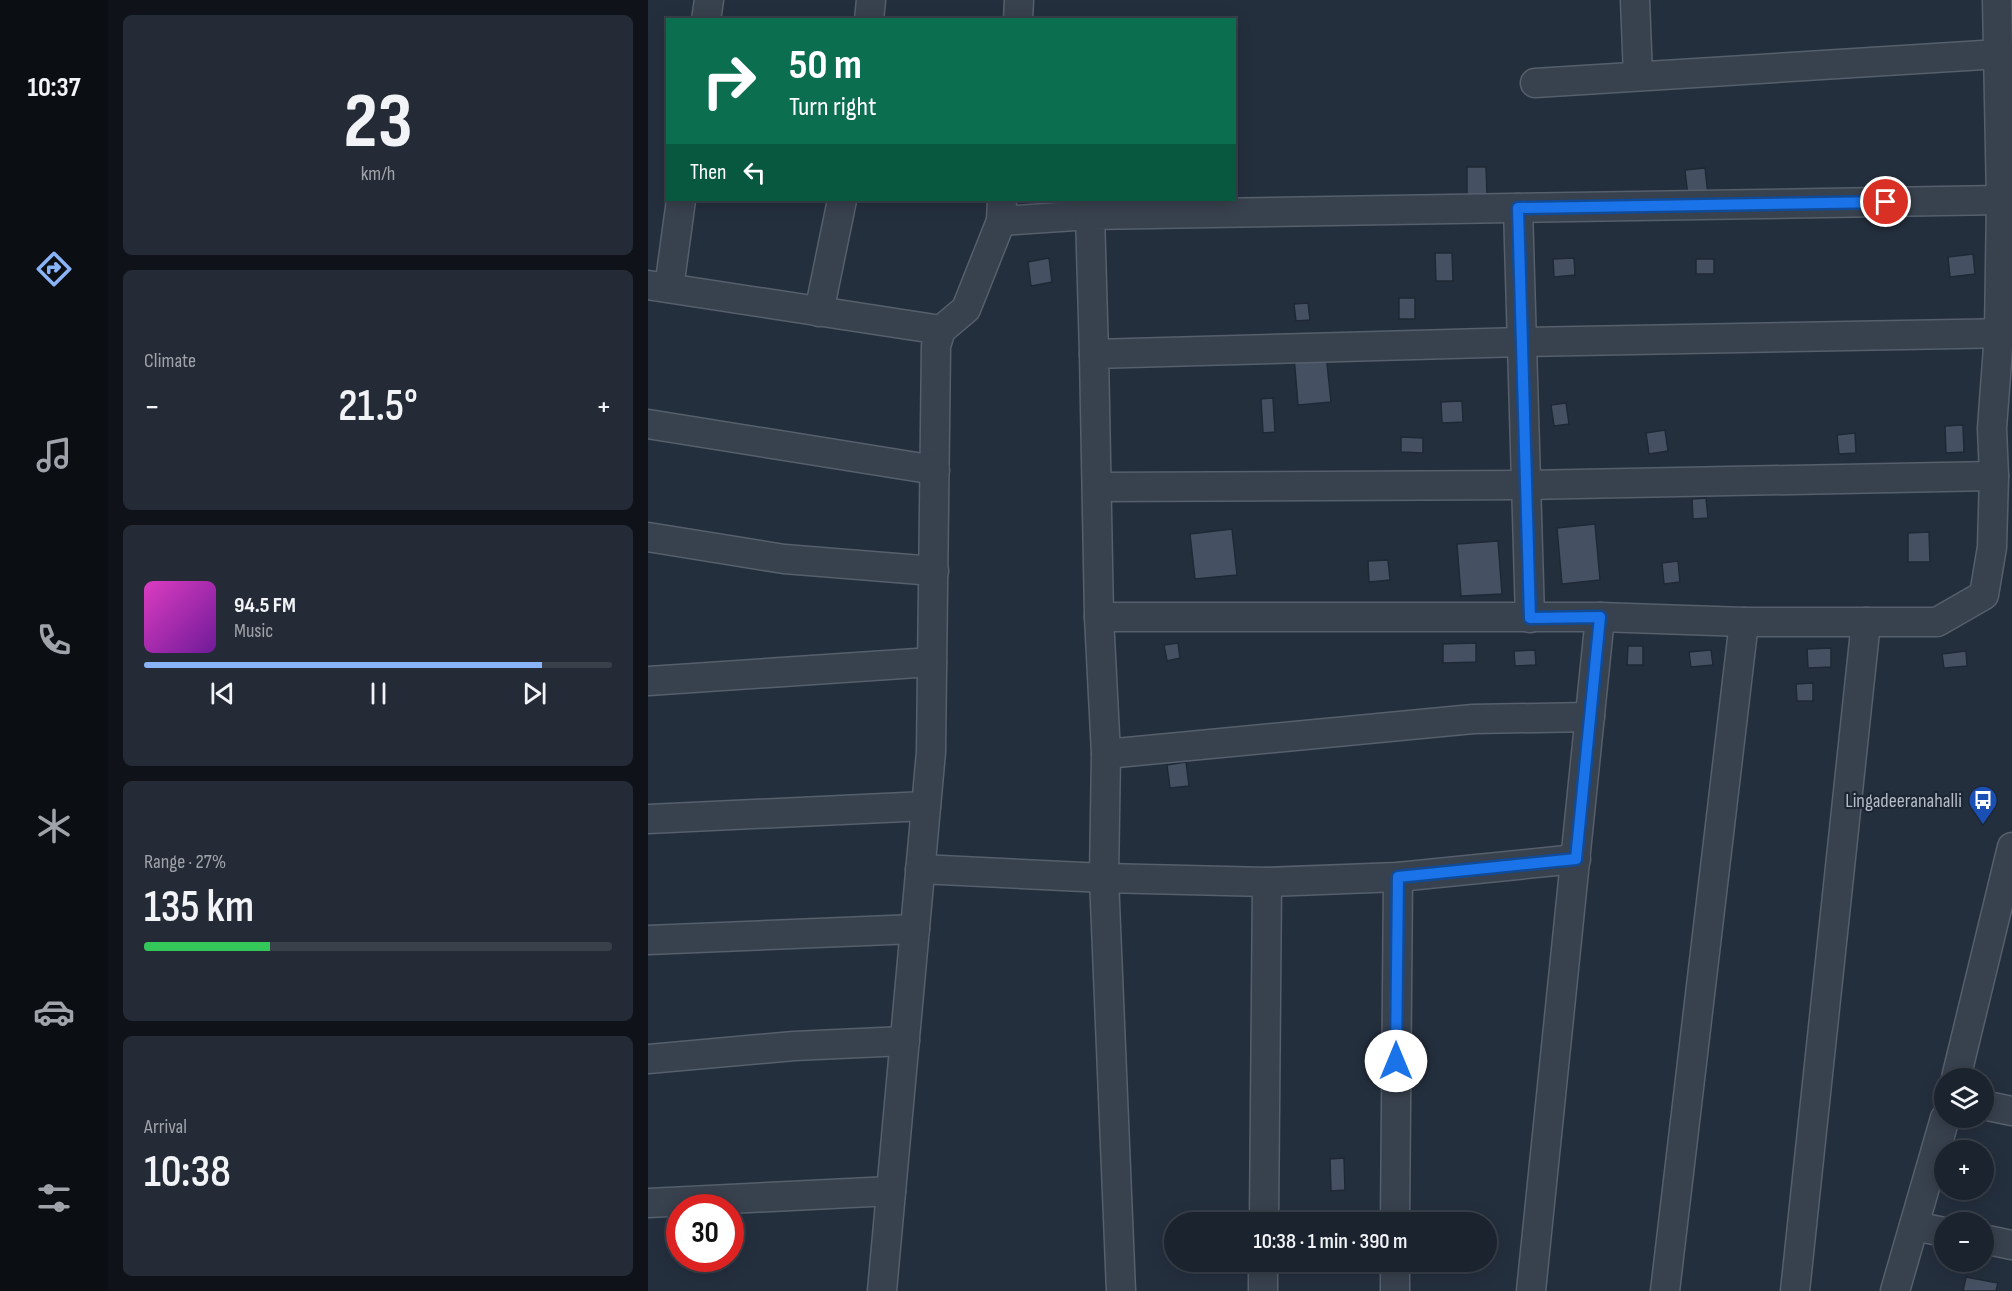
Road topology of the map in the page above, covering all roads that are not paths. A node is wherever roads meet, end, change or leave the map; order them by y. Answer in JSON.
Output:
{"nodes":[{"id":1,"x":709,"y":0,"type":"edge"},
{"id":2,"x":871,"y":0,"type":"edge"},
{"id":3,"x":1019,"y":0,"type":"edge"},
{"id":4,"x":1635,"y":0,"type":"edge"},
{"id":5,"x":1998,"y":0,"type":"edge"},
{"id":6,"x":706,"y":18,"type":"edge"},
{"id":7,"x":869,"y":18,"type":"edge"},
{"id":8,"x":1018,"y":18,"type":"edge"},
{"id":9,"x":1999,"y":54,"type":"junction"},
{"id":10,"x":1638,"y":76,"type":"junction"},
{"id":11,"x":1535,"y":83,"type":"dead end"},
{"id":12,"x":2001,"y":200,"type":"junction"},
{"id":13,"x":681,"y":201,"type":"edge"},
{"id":14,"x":842,"y":201,"type":"edge"},
{"id":15,"x":1518,"y":208,"type":"junction"},
{"id":16,"x":1002,"y":210,"type":"edge"},
{"id":17,"x":1090,"y":215,"type":"junction"},
{"id":18,"x":658,"y":286,"type":"edge"},
{"id":19,"x":819,"y":312,"type":"junction"},
{"id":20,"x":941,"y":330,"type":"junction"},
{"id":21,"x":2005,"y":333,"type":"edge"},
{"id":22,"x":1522,"y":342,"type":"junction"},
{"id":23,"x":1094,"y":354,"type":"junction"},
{"id":24,"x":648,"y":424,"type":"edge"},
{"id":25,"x":935,"y":470,"type":"junction"},
{"id":26,"x":1994,"y":476,"type":"junction"},
{"id":27,"x":1526,"y":485,"type":"junction"},
{"id":28,"x":1097,"y":487,"type":"junction"},
{"id":29,"x":648,"y":537,"type":"edge"},
{"id":30,"x":934,"y":571,"type":"junction"},
{"id":31,"x":1099,"y":617,"type":"junction"},
{"id":32,"x":1600,"y":617,"type":"junction"},
{"id":33,"x":1530,"y":618,"type":"junction"},
{"id":34,"x":1744,"y":622,"type":"junction"},
{"id":35,"x":1866,"y":622,"type":"junction"},
{"id":36,"x":932,"y":662,"type":"junction"},
{"id":37,"x":648,"y":681,"type":"edge"},
{"id":38,"x":1590,"y":717,"type":"junction"},
{"id":39,"x":1106,"y":754,"type":"junction"},
{"id":40,"x":926,"y":806,"type":"junction"},
{"id":41,"x":648,"y":819,"type":"edge"},
{"id":42,"x":2011,"y":851,"type":"edge"},
{"id":43,"x":1576,"y":859,"type":"junction"},
{"id":44,"x":920,"y":868,"type":"junction"},
{"id":45,"x":1398,"y":877,"type":"junction"},
{"id":46,"x":1104,"y":878,"type":"junction"},
{"id":47,"x":1268,"y":882,"type":"junction"},
{"id":48,"x":915,"y":929,"type":"junction"},
{"id":49,"x":648,"y":940,"type":"edge"},
{"id":50,"x":905,"y":1041,"type":"junction"},
{"id":51,"x":648,"y":1059,"type":"edge"},
{"id":52,"x":1958,"y":1068,"type":"edge"},
{"id":53,"x":1994,"y":1107,"type":"edge"},
{"id":54,"x":2012,"y":1111,"type":"edge"},
{"id":55,"x":1942,"y":1128,"type":"edge"},
{"id":56,"x":891,"y":1191,"type":"junction"},
{"id":57,"x":648,"y":1203,"type":"edge"},
{"id":58,"x":1264,"y":1212,"type":"edge"},
{"id":59,"x":1395,"y":1212,"type":"edge"},
{"id":60,"x":1914,"y":1226,"type":"junction"},
{"id":61,"x":1934,"y":1230,"type":"edge"},
{"id":62,"x":1994,"y":1241,"type":"edge"},
{"id":63,"x":2012,"y":1245,"type":"edge"},
{"id":64,"x":1263,"y":1272,"type":"edge"},
{"id":65,"x":1395,"y":1272,"type":"edge"},
{"id":66,"x":882,"y":1291,"type":"edge"},
{"id":67,"x":1121,"y":1291,"type":"edge"},
{"id":68,"x":1263,"y":1291,"type":"edge"},
{"id":69,"x":1395,"y":1291,"type":"edge"},
{"id":70,"x":1531,"y":1291,"type":"edge"},
{"id":71,"x":1665,"y":1291,"type":"edge"},
{"id":72,"x":1795,"y":1291,"type":"edge"},
{"id":73,"x":1895,"y":1291,"type":"edge"}],
"edges":[{"from":1,"to":6,"type":"street"},
{"from":2,"to":7,"type":"street"},
{"from":3,"to":8,"type":"street"},
{"from":4,"to":10,"type":"street"},
{"from":5,"to":9,"type":"street"},
{"from":9,"to":10,"type":"street"},
{"from":9,"to":12,"type":"street"},
{"from":10,"to":11,"type":"street"},
{"from":12,"to":15,"type":"street"},
{"from":12,"to":21,"type":"street"},
{"from":13,"to":18,"type":"street"},
{"from":14,"to":19,"type":"street"},
{"from":15,"to":17,"type":"street"},
{"from":15,"to":22,"type":"street"},
{"from":16,"to":17,"type":"street"},
{"from":16,"to":20,"type":"street"},
{"from":17,"to":23,"type":"street"},
{"from":18,"to":19,"type":"street"},
{"from":19,"to":20,"type":"street"},
{"from":20,"to":25,"type":"street"},
{"from":21,"to":22,"type":"street"},
{"from":21,"to":26,"type":"street"},
{"from":22,"to":23,"type":"street"},
{"from":22,"to":27,"type":"street"},
{"from":23,"to":28,"type":"street"},
{"from":24,"to":25,"type":"street"},
{"from":25,"to":30,"type":"street"},
{"from":26,"to":27,"type":"street"},
{"from":26,"to":35,"type":"street"},
{"from":27,"to":28,"type":"street"},
{"from":27,"to":33,"type":"street"},
{"from":28,"to":31,"type":"street"},
{"from":29,"to":30,"type":"street"},
{"from":30,"to":36,"type":"street"},
{"from":31,"to":33,"type":"street"},
{"from":31,"to":39,"type":"street"},
{"from":32,"to":33,"type":"street"},
{"from":32,"to":34,"type":"street"},
{"from":32,"to":38,"type":"street"},
{"from":34,"to":35,"type":"street"},
{"from":34,"to":71,"type":"street"},
{"from":35,"to":72,"type":"street"},
{"from":36,"to":37,"type":"street"},
{"from":36,"to":40,"type":"street"},
{"from":38,"to":39,"type":"street"},
{"from":38,"to":43,"type":"street"},
{"from":39,"to":46,"type":"street"},
{"from":40,"to":41,"type":"street"},
{"from":40,"to":44,"type":"street"},
{"from":42,"to":52,"type":"street"},
{"from":43,"to":45,"type":"street"},
{"from":43,"to":70,"type":"street"},
{"from":44,"to":46,"type":"street"},
{"from":44,"to":48,"type":"street"},
{"from":45,"to":47,"type":"street"},
{"from":45,"to":59,"type":"street"},
{"from":46,"to":47,"type":"street"},
{"from":46,"to":67,"type":"street"},
{"from":47,"to":58,"type":"street"},
{"from":48,"to":49,"type":"street"},
{"from":48,"to":50,"type":"street"},
{"from":50,"to":51,"type":"street"},
{"from":50,"to":56,"type":"street"},
{"from":53,"to":54,"type":"street"},
{"from":55,"to":60,"type":"street"},
{"from":56,"to":57,"type":"street"},
{"from":56,"to":66,"type":"street"},
{"from":60,"to":61,"type":"street"},
{"from":60,"to":73,"type":"street"},
{"from":62,"to":63,"type":"street"},
{"from":64,"to":68,"type":"street"},
{"from":65,"to":69,"type":"street"}]}
